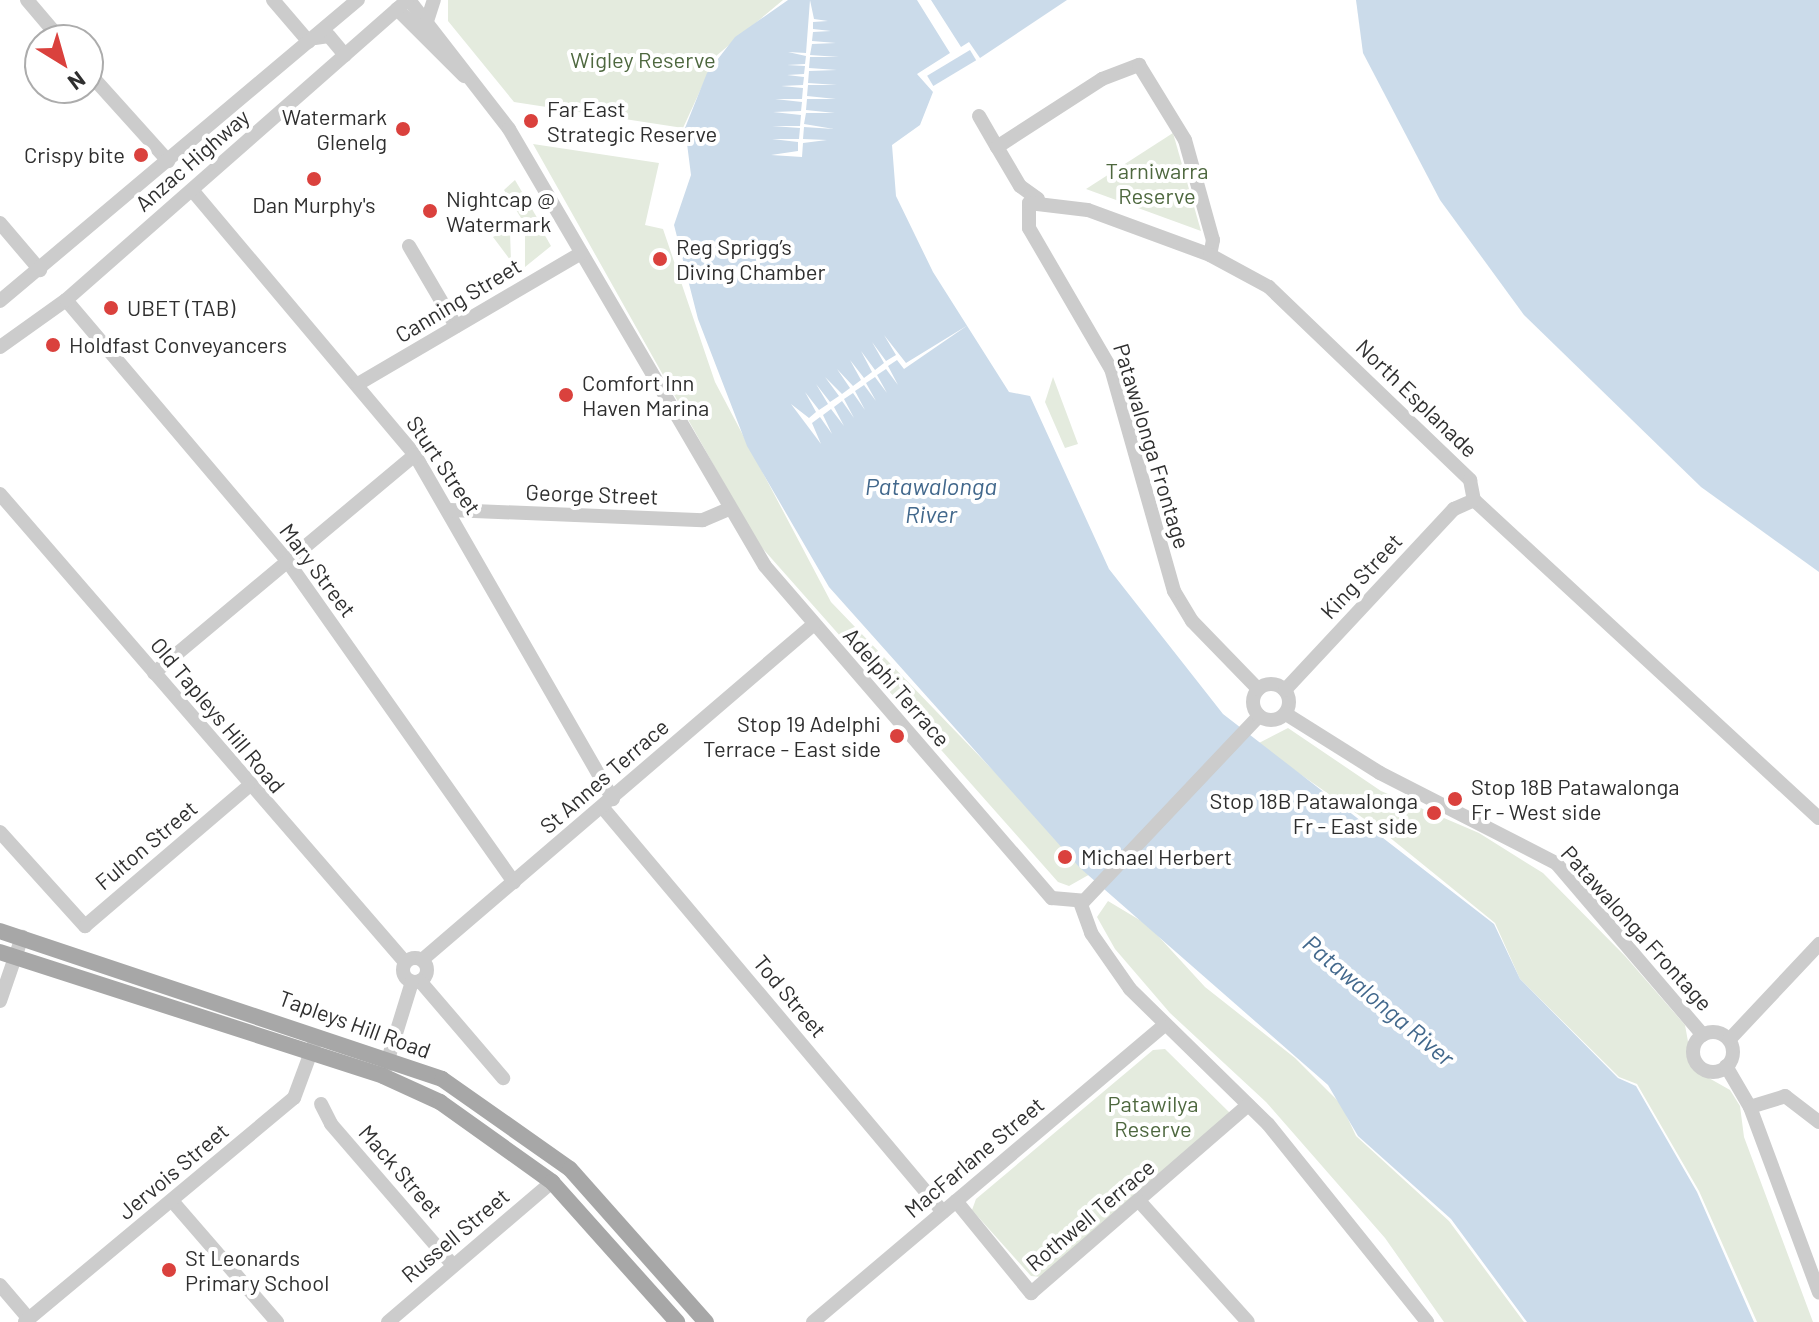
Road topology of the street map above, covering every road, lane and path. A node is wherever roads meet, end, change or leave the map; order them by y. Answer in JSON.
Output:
{"nodes":[{"id":1,"x":27,"y":0,"type":"edge"},
{"id":2,"x":273,"y":0,"type":"edge"},
{"id":3,"x":358,"y":0,"type":"edge"},
{"id":4,"x":373,"y":0,"type":"edge"},
{"id":5,"x":434,"y":0,"type":"edge"},
{"id":6,"x":403,"y":2,"type":"edge"},
{"id":7,"x":427,"y":21,"type":"junction"},
{"id":8,"x":47,"y":24,"type":"edge"},
{"id":9,"x":312,"y":39,"type":"junction"},
{"id":10,"x":345,"y":55,"type":"junction"},
{"id":11,"x":470,"y":81,"type":"junction"},
{"id":12,"x":104,"y":90,"type":"edge"},
{"id":13,"x":979,"y":116,"type":"dead end"},
{"id":14,"x":997,"y":147,"type":"junction"},
{"id":15,"x":168,"y":161,"type":"junction"},
{"id":16,"x":192,"y":190,"type":"junction"},
{"id":17,"x":1031,"y":205,"type":"junction"},
{"id":18,"x":0,"y":223,"type":"edge"},
{"id":19,"x":409,"y":246,"type":"dead end"},
{"id":20,"x":581,"y":253,"type":"junction"},
{"id":21,"x":1210,"y":255,"type":"junction"},
{"id":22,"x":40,"y":270,"type":"junction"},
{"id":23,"x":66,"y":300,"type":"junction"},
{"id":24,"x":0,"y":301,"type":"edge"},
{"id":25,"x":456,"y":326,"type":"junction"},
{"id":26,"x":0,"y":347,"type":"edge"},
{"id":27,"x":358,"y":384,"type":"junction"},
{"id":28,"x":415,"y":455,"type":"junction"},
{"id":29,"x":0,"y":494,"type":"edge"},
{"id":30,"x":1474,"y":500,"type":"junction"},
{"id":31,"x":729,"y":509,"type":"junction"},
{"id":32,"x":450,"y":510,"type":"junction"},
{"id":33,"x":288,"y":562,"type":"junction"},
{"id":34,"x":814,"y":624,"type":"junction"},
{"id":35,"x":154,"y":673,"type":"junction"},
{"id":36,"x":1258,"y":689,"type":"junction"},
{"id":37,"x":1285,"y":690,"type":"junction"},
{"id":38,"x":1286,"y":714,"type":"junction"},
{"id":39,"x":1255,"y":720,"type":"junction"},
{"id":40,"x":248,"y":787,"type":"junction"},
{"id":41,"x":608,"y":803,"type":"junction"},
{"id":42,"x":1819,"y":818,"type":"edge"},
{"id":43,"x":0,"y":832,"type":"edge"},
{"id":44,"x":514,"y":882,"type":"junction"},
{"id":45,"x":1080,"y":902,"type":"junction"},
{"id":46,"x":0,"y":931,"type":"edge"},
{"id":47,"x":22,"y":937,"type":"junction"},
{"id":48,"x":1819,"y":944,"type":"edge"},
{"id":49,"x":8,"y":954,"type":"edge"},
{"id":50,"x":422,"y":960,"type":"junction"},
{"id":51,"x":405,"y":962,"type":"junction"},
{"id":52,"x":416,"y":982,"type":"junction"},
{"id":53,"x":0,"y":1001,"type":"edge"},
{"id":54,"x":1163,"y":1026,"type":"junction"},
{"id":55,"x":318,"y":1032,"type":"junction"},
{"id":56,"x":1703,"y":1035,"type":"junction"},
{"id":57,"x":1729,"y":1040,"type":"junction"},
{"id":58,"x":311,"y":1052,"type":"junction"},
{"id":59,"x":390,"y":1056,"type":"junction"},
{"id":60,"x":1726,"y":1066,"type":"junction"},
{"id":61,"x":383,"y":1076,"type":"junction"},
{"id":62,"x":503,"y":1078,"type":"dead end"},
{"id":63,"x":321,"y":1104,"type":"dead end"},
{"id":64,"x":1248,"y":1105,"type":"junction"},
{"id":65,"x":1750,"y":1107,"type":"junction"},
{"id":66,"x":1819,"y":1122,"type":"edge"},
{"id":67,"x":552,"y":1182,"type":"junction"},
{"id":68,"x":956,"y":1201,"type":"junction"},
{"id":69,"x":173,"y":1202,"type":"junction"},
{"id":70,"x":1140,"y":1202,"type":"junction"},
{"id":71,"x":943,"y":1212,"type":"junction"},
{"id":72,"x":452,"y":1264,"type":"junction"},
{"id":73,"x":0,"y":1285,"type":"edge"},
{"id":74,"x":1819,"y":1293,"type":"edge"},
{"id":75,"x":27,"y":1320,"type":"edge"},
{"id":76,"x":277,"y":1322,"type":"edge"},
{"id":77,"x":388,"y":1322,"type":"edge"},
{"id":78,"x":677,"y":1322,"type":"edge"},
{"id":79,"x":706,"y":1322,"type":"edge"},
{"id":80,"x":813,"y":1322,"type":"edge"},
{"id":81,"x":1248,"y":1322,"type":"edge"},
{"id":82,"x":1427,"y":1322,"type":"edge"}],
"edges":[{"from":1,"to":8,"type":"street"},
{"from":2,"to":9,"type":"street"},
{"from":3,"to":9,"type":"street","name":"Anzac Highway"},
{"from":4,"to":9,"type":"street"},
{"from":5,"to":7,"type":"street"},
{"from":6,"to":7,"type":"street","name":"Adelphi Terrace"},
{"from":6,"to":10,"type":"street","name":"Anzac Highway"},
{"from":6,"to":11,"type":"street","name":"Adelphi Terrace"},
{"from":7,"to":11,"type":"street","name":"Adelphi Terrace"},
{"from":9,"to":10,"type":"street"},
{"from":9,"to":15,"type":"street","name":"Anzac Highway"},
{"from":10,"to":16,"type":"street","name":"Anzac Highway"},
{"from":11,"to":20,"type":"street","name":"Adelphi Terrace"},
{"from":12,"to":15,"type":"street"},
{"from":13,"to":14,"type":"street","name":"Patawalonga Frontage"},
{"from":14,"to":17,"type":"street","name":"Patawalonga Frontage"},
{"from":14,"to":21,"type":"street"},
{"from":15,"to":22,"type":"street","name":"Anzac Highway"},
{"from":16,"to":23,"type":"street","name":"Anzac Highway"},
{"from":16,"to":27,"type":"street","name":"Sturt Street"},
{"from":17,"to":21,"type":"street","name":"North Esplanade"},
{"from":17,"to":36,"type":"street","name":"Patawalonga Frontage"},
{"from":18,"to":22,"type":"street"},
{"from":19,"to":25,"type":"street"},
{"from":20,"to":25,"type":"street","name":"Canning Street"},
{"from":20,"to":31,"type":"street","name":"Adelphi Terrace"},
{"from":21,"to":30,"type":"street","name":"North Esplanade"},
{"from":22,"to":24,"type":"street","name":"Anzac Highway"},
{"from":23,"to":26,"type":"street","name":"Anzac Highway"},
{"from":23,"to":33,"type":"street","name":"Mary Street"},
{"from":25,"to":27,"type":"street","name":"Canning Street"},
{"from":27,"to":28,"type":"street","name":"Sturt Street"},
{"from":28,"to":32,"type":"street","name":"Sturt Street"},
{"from":28,"to":33,"type":"street"},
{"from":29,"to":35,"type":"street","name":"Old Tapleys Hill Road"},
{"from":30,"to":37,"type":"street","name":"King Street"},
{"from":30,"to":42,"type":"street","name":"North Esplanade"},
{"from":31,"to":32,"type":"street","name":"George Street"},
{"from":31,"to":34,"type":"street","name":"Adelphi Terrace"},
{"from":32,"to":41,"type":"street","name":"Sturt Street"},
{"from":33,"to":35,"type":"street"},
{"from":33,"to":44,"type":"street","name":"Mary Street"},
{"from":34,"to":41,"type":"street","name":"St Annes Terrace"},
{"from":34,"to":45,"type":"street","name":"Adelphi Terrace"},
{"from":35,"to":40,"type":"street","name":"Old Tapleys Hill Road"},
{"from":36,"to":37,"type":"street"},
{"from":36,"to":39,"type":"street"},
{"from":37,"to":38,"type":"street"},
{"from":38,"to":39,"type":"street"},
{"from":38,"to":56,"type":"street","name":"Patawalonga Frontage"},
{"from":39,"to":45,"type":"street"},
{"from":40,"to":43,"type":"street","name":"Fulton Street"},
{"from":40,"to":51,"type":"street","name":"Old Tapleys Hill Road"},
{"from":41,"to":44,"type":"street","name":"St Annes Terrace"},
{"from":41,"to":71,"type":"street","name":"Tod Street"},
{"from":44,"to":50,"type":"street","name":"St Annes Terrace"},
{"from":45,"to":54,"type":"street"},
{"from":46,"to":47,"type":"main road","name":"Tapleys Hill Road"},
{"from":47,"to":49,"type":"street"},
{"from":47,"to":55,"type":"main road","name":"Tapleys Hill Road"},
{"from":48,"to":57,"type":"street"},
{"from":49,"to":53,"type":"street"},
{"from":49,"to":58,"type":"main road","name":"Tapleys Hill Road"},
{"from":50,"to":51,"type":"street"},
{"from":50,"to":52,"type":"street"},
{"from":51,"to":52,"type":"street"},
{"from":52,"to":59,"type":"street"},
{"from":52,"to":62,"type":"street"},
{"from":54,"to":64,"type":"street"},
{"from":54,"to":68,"type":"street","name":"MacFarlane Street"},
{"from":55,"to":58,"type":"street","name":"Jervois Street"},
{"from":55,"to":59,"type":"main road","name":"Tapleys Hill Road"},
{"from":56,"to":57,"type":"street"},
{"from":56,"to":60,"type":"street"},
{"from":57,"to":60,"type":"street"},
{"from":58,"to":61,"type":"main road","name":"Tapleys Hill Road"},
{"from":58,"to":69,"type":"street","name":"Jervois Street"},
{"from":59,"to":61,"type":"street"},
{"from":59,"to":79,"type":"main road","name":"Tapleys Hill Road"},
{"from":60,"to":65,"type":"street"},
{"from":61,"to":67,"type":"main road","name":"Tapleys Hill Road"},
{"from":63,"to":72,"type":"street","name":"Mack Street"},
{"from":64,"to":70,"type":"street","name":"Rothwell Terrace"},
{"from":64,"to":82,"type":"street"},
{"from":65,"to":66,"type":"street"},
{"from":65,"to":74,"type":"street"},
{"from":67,"to":72,"type":"street","name":"Russell Street"},
{"from":67,"to":78,"type":"main road","name":"Tapleys Hill Road"},
{"from":68,"to":70,"type":"street","name":"Rothwell Terrace"},
{"from":68,"to":71,"type":"street","name":"MacFarlane Street"},
{"from":69,"to":75,"type":"street","name":"Jervois Street"},
{"from":69,"to":76,"type":"street"},
{"from":70,"to":81,"type":"street"},
{"from":71,"to":80,"type":"street","name":"MacFarlane Street"},
{"from":72,"to":77,"type":"street","name":"Russell Street"},
{"from":73,"to":75,"type":"street"}]}
